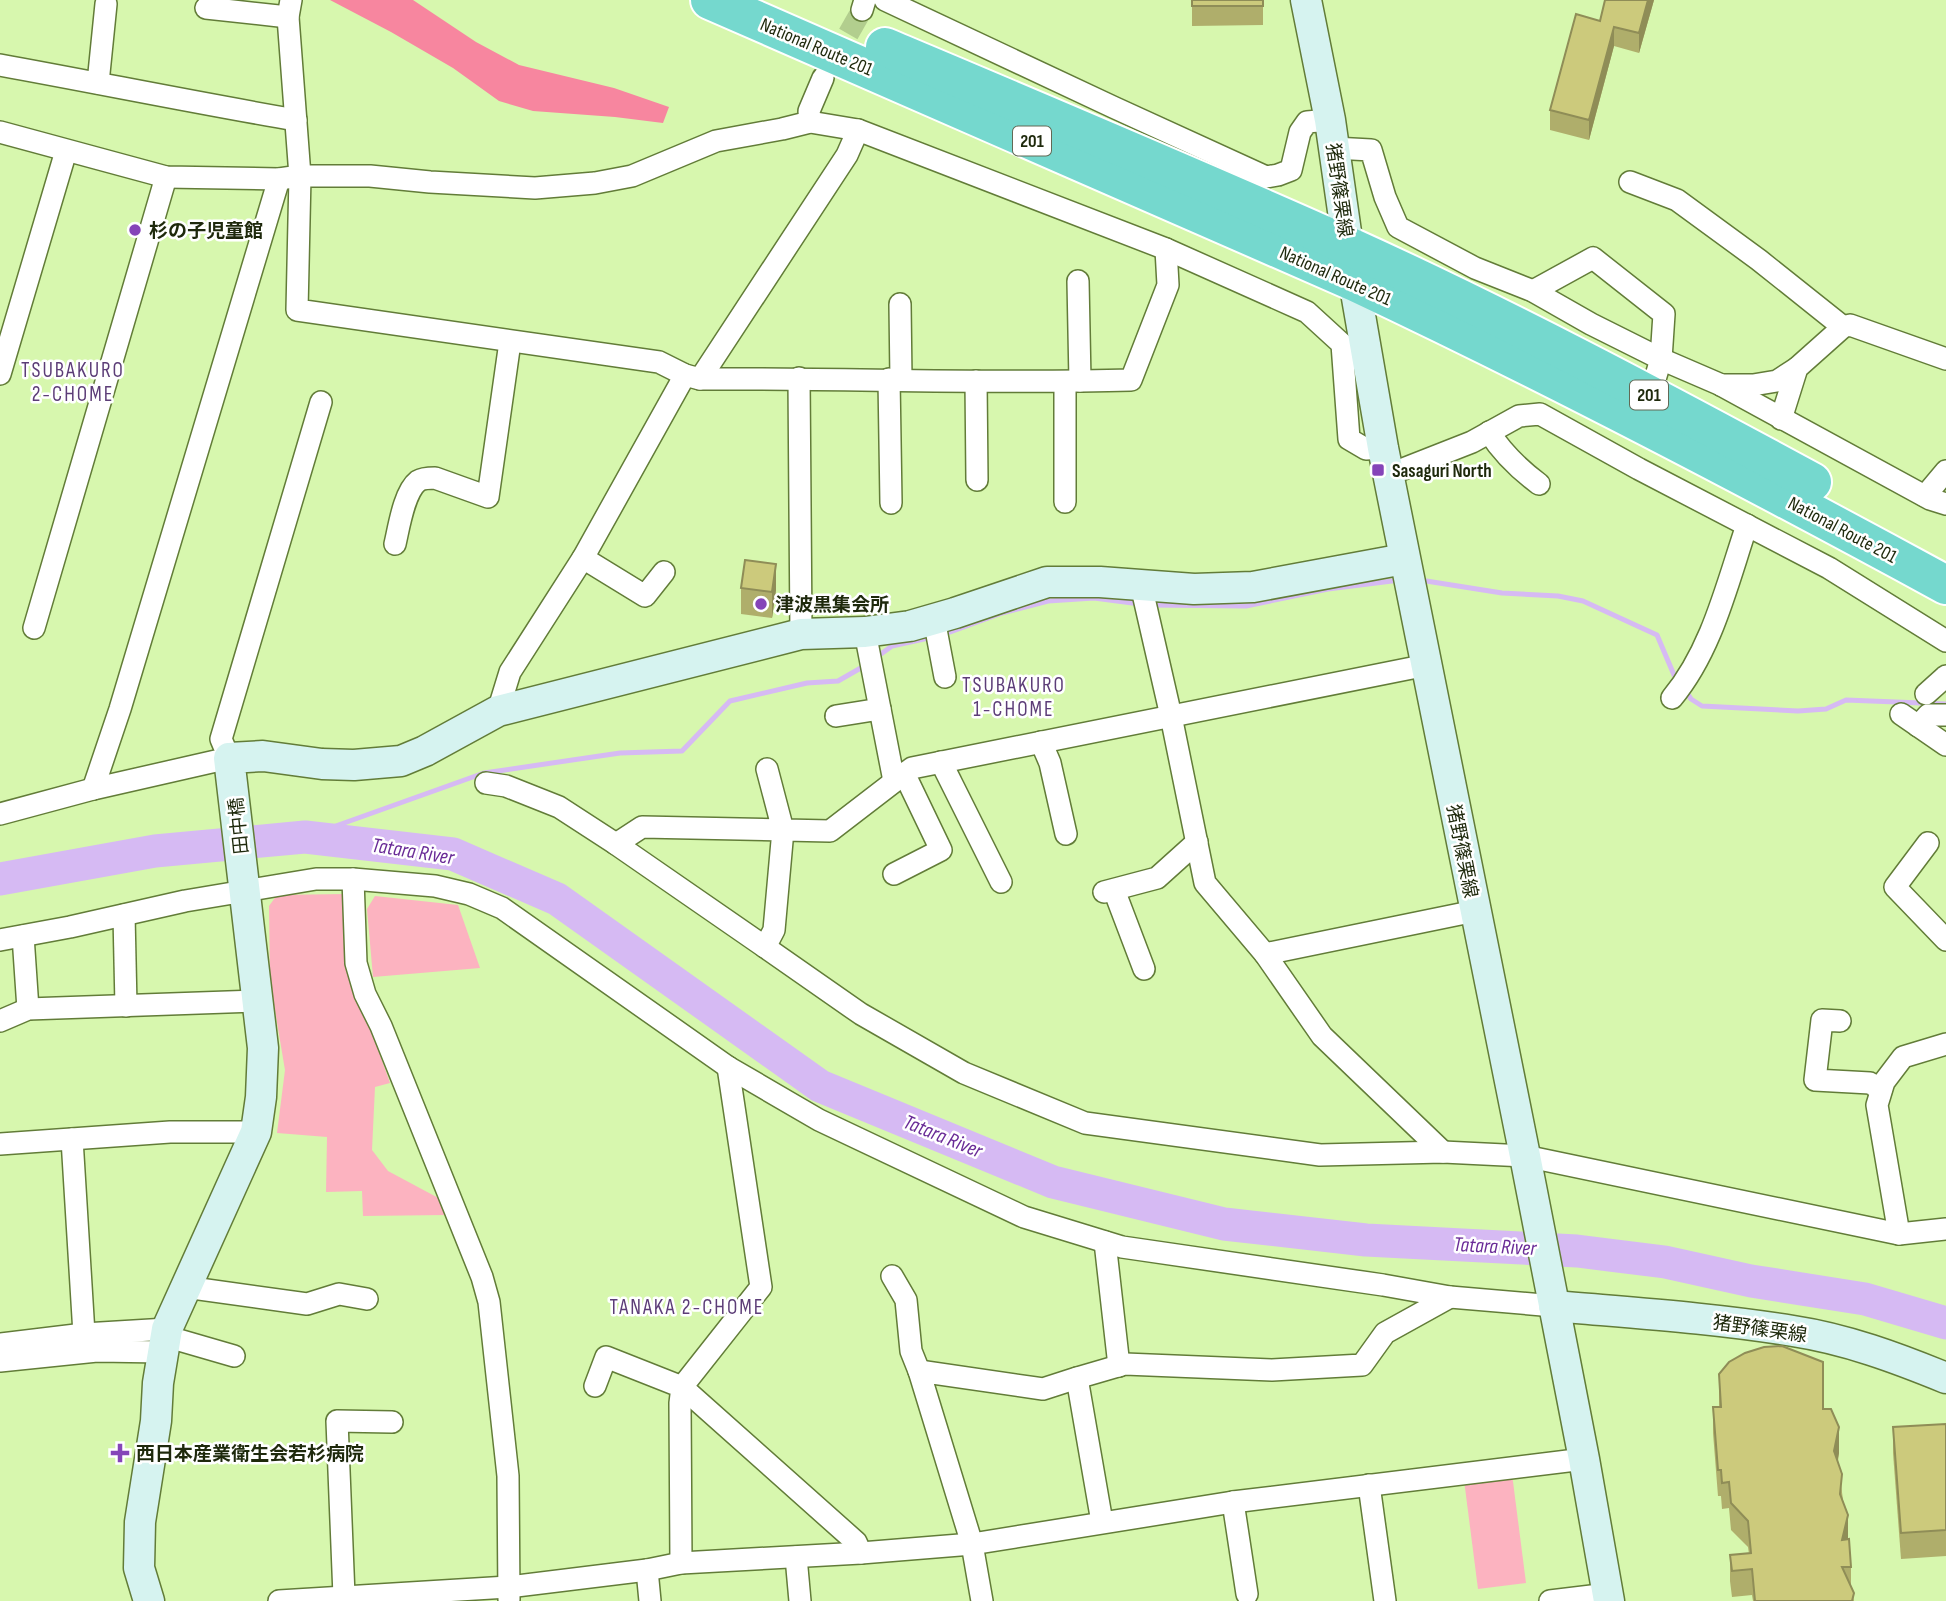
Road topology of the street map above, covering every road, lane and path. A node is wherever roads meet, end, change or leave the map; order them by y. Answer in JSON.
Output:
{"nodes":[{"id":1,"x":710,"y":0,"type":"edge"},
{"id":2,"x":777,"y":0,"type":"edge"},
{"id":3,"x":885,"y":0,"type":"edge"},
{"id":4,"x":1306,"y":0,"type":"edge"},
{"id":5,"x":106,"y":4,"type":"dead end"},
{"id":6,"x":206,"y":8,"type":"dead end"},
{"id":7,"x":290,"y":8,"type":"edge"},
{"id":8,"x":0,"y":65,"type":"edge"},
{"id":9,"x":823,"y":78,"type":"tunnel mouth"},
{"id":10,"x":98,"y":83,"type":"junction"},
{"id":11,"x":296,"y":120,"type":"junction"},
{"id":12,"x":810,"y":122,"type":"junction"},
{"id":13,"x":858,"y":130,"type":"junction"},
{"id":14,"x":0,"y":132,"type":"edge"},
{"id":15,"x":1332,"y":134,"type":"junction"},
{"id":16,"x":66,"y":151,"type":"junction"},
{"id":17,"x":166,"y":177,"type":"junction"},
{"id":18,"x":289,"y":178,"type":"junction"},
{"id":19,"x":1630,"y":182,"type":"dead end"},
{"id":20,"x":1166,"y":249,"type":"junction"},
{"id":21,"x":1351,"y":264,"type":"junction"},
{"id":22,"x":1078,"y":281,"type":"dead end"},
{"id":23,"x":1533,"y":291,"type":"junction"},
{"id":24,"x":900,"y":304,"type":"dead end"},
{"id":25,"x":1843,"y":327,"type":"junction"},
{"id":26,"x":510,"y":342,"type":"junction"},
{"id":27,"x":1661,"y":359,"type":"junction"},
{"id":28,"x":1946,"y":359,"type":"edge"},
{"id":29,"x":1797,"y":369,"type":"junction"},
{"id":30,"x":0,"y":374,"type":"edge"},
{"id":31,"x":693,"y":377,"type":"junction"},
{"id":32,"x":799,"y":379,"type":"junction"},
{"id":33,"x":895,"y":379,"type":"junction"},
{"id":34,"x":976,"y":381,"type":"junction"},
{"id":35,"x":1072,"y":382,"type":"junction"},
{"id":36,"x":1719,"y":384,"type":"junction"},
{"id":37,"x":321,"y":402,"type":"dead end"},
{"id":38,"x":1781,"y":419,"type":"junction"},
{"id":39,"x":1489,"y":432,"type":"junction"},
{"id":40,"x":1636,"y":433,"type":"junction"},
{"id":41,"x":1385,"y":461,"type":"junction"},
{"id":42,"x":1946,"y":471,"type":"edge"},
{"id":43,"x":977,"y":480,"type":"dead end"},
{"id":44,"x":1539,"y":484,"type":"dead end"},
{"id":45,"x":1925,"y":496,"type":"junction"},
{"id":46,"x":1065,"y":502,"type":"dead end"},
{"id":47,"x":891,"y":503,"type":"dead end"},
{"id":48,"x":1946,"y":504,"type":"edge"},
{"id":49,"x":1747,"y":525,"type":"junction"},
{"id":50,"x":395,"y":544,"type":"dead end"},
{"id":51,"x":1946,"y":554,"type":"edge"},
{"id":52,"x":583,"y":558,"type":"junction"},
{"id":53,"x":1404,"y":559,"type":"junction"},
{"id":54,"x":664,"y":572,"type":"dead end"},
{"id":55,"x":1946,"y":584,"type":"edge"},
{"id":56,"x":1141,"y":585,"type":"junction"},
{"id":57,"x":934,"y":619,"type":"junction"},
{"id":58,"x":34,"y":628,"type":"dead end"},
{"id":59,"x":865,"y":632,"type":"junction"},
{"id":60,"x":801,"y":634,"type":"junction"},
{"id":61,"x":1946,"y":641,"type":"edge"},
{"id":62,"x":1427,"y":666,"type":"junction"},
{"id":63,"x":1946,"y":676,"type":"edge"},
{"id":64,"x":945,"y":677,"type":"dead end"},
{"id":65,"x":1926,"y":694,"type":"dead end"},
{"id":66,"x":1672,"y":698,"type":"dead end"},
{"id":67,"x":880,"y":709,"type":"junction"},
{"id":68,"x":498,"y":711,"type":"junction"},
{"id":69,"x":1946,"y":715,"type":"edge"},
{"id":70,"x":836,"y":716,"type":"dead end"},
{"id":71,"x":1171,"y":716,"type":"junction"},
{"id":72,"x":1041,"y":742,"type":"junction"},
{"id":73,"x":1946,"y":745,"type":"edge"},
{"id":74,"x":941,"y":762,"type":"junction"},
{"id":75,"x":231,"y":766,"type":"junction"},
{"id":76,"x":767,"y":769,"type":"dead end"},
{"id":77,"x":899,"y":777,"type":"junction"},
{"id":78,"x":486,"y":783,"type":"dead end"},
{"id":79,"x":93,"y":789,"type":"junction"},
{"id":80,"x":0,"y":796,"type":"edge"},
{"id":81,"x":9,"y":812,"type":"edge"},
{"id":82,"x":783,"y":830,"type":"junction"},
{"id":83,"x":1066,"y":834,"type":"dead end"},
{"id":84,"x":1197,"y":842,"type":"junction"},
{"id":85,"x":1928,"y":843,"type":"dead end"},
{"id":86,"x":616,"y":844,"type":"junction"},
{"id":87,"x":894,"y":874,"type":"dead end"},
{"id":88,"x":353,"y":879,"type":"junction"},
{"id":89,"x":1001,"y":883,"type":"dead end"},
{"id":90,"x":244,"y":884,"type":"junction"},
{"id":91,"x":1475,"y":911,"type":"junction"},
{"id":92,"x":124,"y":915,"type":"junction"},
{"id":93,"x":23,"y":936,"type":"junction"},
{"id":94,"x":0,"y":940,"type":"edge"},
{"id":95,"x":1946,"y":940,"type":"edge"},
{"id":96,"x":765,"y":947,"type":"junction"},
{"id":97,"x":1265,"y":954,"type":"junction"},
{"id":98,"x":1144,"y":969,"type":"dead end"},
{"id":99,"x":259,"y":1001,"type":"junction"},
{"id":100,"x":126,"y":1006,"type":"junction"},
{"id":101,"x":28,"y":1009,"type":"junction"},
{"id":102,"x":0,"y":1021,"type":"edge"},
{"id":103,"x":1840,"y":1021,"type":"dead end"},
{"id":104,"x":1946,"y":1044,"type":"edge"},
{"id":105,"x":728,"y":1067,"type":"junction"},
{"id":106,"x":1881,"y":1090,"type":"junction"},
{"id":107,"x":256,"y":1132,"type":"junction"},
{"id":108,"x":72,"y":1139,"type":"junction"},
{"id":109,"x":0,"y":1144,"type":"edge"},
{"id":110,"x":1443,"y":1152,"type":"junction"},
{"id":111,"x":1526,"y":1160,"type":"junction"},
{"id":112,"x":1946,"y":1229,"type":"edge"},
{"id":113,"x":1899,"y":1234,"type":"junction"},
{"id":114,"x":1105,"y":1242,"type":"junction"},
{"id":115,"x":892,"y":1276,"type":"dead end"},
{"id":116,"x":186,"y":1287,"type":"junction"},
{"id":117,"x":1450,"y":1297,"type":"junction"},
{"id":118,"x":368,"y":1299,"type":"dead end"},
{"id":119,"x":1553,"y":1300,"type":"junction"},
{"id":120,"x":85,"y":1334,"type":"junction"},
{"id":121,"x":165,"y":1339,"type":"junction"},
{"id":122,"x":0,"y":1344,"type":"edge"},
{"id":123,"x":234,"y":1356,"type":"dead end"},
{"id":124,"x":0,"y":1361,"type":"edge"},
{"id":125,"x":1119,"y":1366,"type":"junction"},
{"id":126,"x":919,"y":1371,"type":"junction"},
{"id":127,"x":1077,"y":1378,"type":"junction"},
{"id":128,"x":1946,"y":1378,"type":"edge"},
{"id":129,"x":595,"y":1386,"type":"dead end"},
{"id":130,"x":682,"y":1387,"type":"junction"},
{"id":131,"x":392,"y":1422,"type":"dead end"},
{"id":132,"x":1584,"y":1460,"type":"junction"},
{"id":133,"x":1369,"y":1485,"type":"junction"},
{"id":134,"x":1233,"y":1502,"type":"junction"},
{"id":135,"x":1102,"y":1522,"type":"junction"},
{"id":136,"x":972,"y":1544,"type":"junction"},
{"id":137,"x":861,"y":1553,"type":"junction"},
{"id":138,"x":796,"y":1557,"type":"junction"},
{"id":139,"x":681,"y":1563,"type":"junction"},
{"id":140,"x":647,"y":1570,"type":"junction"},
{"id":141,"x":508,"y":1594,"type":"edge"},
{"id":142,"x":1247,"y":1594,"type":"dead end"},
{"id":143,"x":344,"y":1596,"type":"junction"},
{"id":144,"x":1608,"y":1598,"type":"edge"},
{"id":145,"x":149,"y":1601,"type":"edge"},
{"id":146,"x":279,"y":1601,"type":"edge"},
{"id":147,"x":650,"y":1601,"type":"edge"},
{"id":148,"x":800,"y":1601,"type":"edge"},
{"id":149,"x":982,"y":1601,"type":"edge"},
{"id":150,"x":1385,"y":1601,"type":"edge"},
{"id":151,"x":1550,"y":1601,"type":"edge"}],
"edges":[{"from":1,"to":21,"type":"highway","name":"National Route 201","number":"201"},
{"from":2,"to":21,"type":"highway","name":"National Route 201","number":"201"},
{"from":3,"to":15,"type":"street"},
{"from":4,"to":15,"type":"street","name":"猪野篠栗線"},
{"from":5,"to":10,"type":"street"},
{"from":6,"to":7,"type":"street"},
{"from":7,"to":11,"type":"street"},
{"from":8,"to":10,"type":"street"},
{"from":9,"to":12,"type":"street"},
{"from":10,"to":11,"type":"street"},
{"from":11,"to":18,"type":"street"},
{"from":12,"to":13,"type":"street"},
{"from":12,"to":18,"type":"street"},
{"from":13,"to":20,"type":"street"},
{"from":13,"to":31,"type":"street"},
{"from":14,"to":16,"type":"street"},
{"from":15,"to":21,"type":"street","name":"猪野篠栗線"},
{"from":15,"to":23,"type":"street"},
{"from":16,"to":17,"type":"street"},
{"from":16,"to":30,"type":"street"},
{"from":17,"to":18,"type":"street"},
{"from":17,"to":58,"type":"street"},
{"from":18,"to":26,"type":"street"},
{"from":18,"to":79,"type":"street"},
{"from":19,"to":25,"type":"street"},
{"from":20,"to":35,"type":"street"},
{"from":20,"to":41,"type":"street"},
{"from":21,"to":40,"type":"highway","name":"National Route 201","number":"201"},
{"from":21,"to":41,"type":"street","name":"猪野篠栗線"},
{"from":22,"to":35,"type":"street"},
{"from":23,"to":27,"type":"street"},
{"from":23,"to":27,"type":"street"},
{"from":24,"to":33,"type":"street"},
{"from":25,"to":28,"type":"street"},
{"from":25,"to":29,"type":"street"},
{"from":26,"to":31,"type":"street"},
{"from":26,"to":50,"type":"street"},
{"from":27,"to":36,"type":"street"},
{"from":27,"to":40,"type":"street"},
{"from":29,"to":36,"type":"street"},
{"from":29,"to":38,"type":"street"},
{"from":31,"to":32,"type":"street"},
{"from":31,"to":52,"type":"street"},
{"from":32,"to":33,"type":"street"},
{"from":32,"to":60,"type":"street"},
{"from":33,"to":34,"type":"street"},
{"from":33,"to":47,"type":"street"},
{"from":34,"to":35,"type":"street"},
{"from":34,"to":43,"type":"street"},
{"from":35,"to":46,"type":"street"},
{"from":36,"to":38,"type":"street"},
{"from":37,"to":75,"type":"street"},
{"from":38,"to":45,"type":"street"},
{"from":39,"to":40,"type":"street"},
{"from":39,"to":41,"type":"street"},
{"from":39,"to":44,"type":"street"},
{"from":40,"to":49,"type":"street"},
{"from":40,"to":51,"type":"highway","name":"National Route 201","number":"201"},
{"from":40,"to":55,"type":"highway","name":"National Route 201","number":"201"},
{"from":41,"to":53,"type":"street","name":"猪野篠栗線"},
{"from":42,"to":45,"type":"street"},
{"from":45,"to":48,"type":"street"},
{"from":49,"to":61,"type":"street"},
{"from":49,"to":66,"type":"street"},
{"from":52,"to":54,"type":"street"},
{"from":52,"to":68,"type":"street"},
{"from":53,"to":56,"type":"street"},
{"from":53,"to":62,"type":"street","name":"猪野篠栗線"},
{"from":56,"to":57,"type":"street"},
{"from":56,"to":71,"type":"street"},
{"from":57,"to":59,"type":"street"},
{"from":57,"to":64,"type":"street"},
{"from":59,"to":60,"type":"street"},
{"from":59,"to":67,"type":"street"},
{"from":60,"to":68,"type":"street"},
{"from":62,"to":71,"type":"street"},
{"from":62,"to":91,"type":"street","name":"猪野篠栗線"},
{"from":63,"to":65,"type":"street"},
{"from":67,"to":70,"type":"street"},
{"from":67,"to":77,"type":"street"},
{"from":68,"to":75,"type":"street"},
{"from":69,"to":73,"type":"street"},
{"from":71,"to":72,"type":"street"},
{"from":71,"to":84,"type":"street"},
{"from":72,"to":74,"type":"street"},
{"from":72,"to":83,"type":"street"},
{"from":74,"to":77,"type":"street"},
{"from":74,"to":89,"type":"street"},
{"from":75,"to":79,"type":"street"},
{"from":75,"to":90,"type":"street","name":"田中橋"},
{"from":76,"to":82,"type":"street"},
{"from":77,"to":82,"type":"street"},
{"from":77,"to":87,"type":"street"},
{"from":78,"to":86,"type":"street"},
{"from":79,"to":81,"type":"street"},
{"from":80,"to":81,"type":"street"},
{"from":82,"to":86,"type":"street"},
{"from":82,"to":96,"type":"street"},
{"from":84,"to":97,"type":"street"},
{"from":84,"to":98,"type":"street"},
{"from":85,"to":95,"type":"street"},
{"from":86,"to":96,"type":"street"},
{"from":88,"to":90,"type":"street"},
{"from":88,"to":105,"type":"street"},
{"from":88,"to":141,"type":"street"},
{"from":90,"to":92,"type":"street"},
{"from":90,"to":99,"type":"street","name":"田中橋"},
{"from":91,"to":97,"type":"street"},
{"from":91,"to":111,"type":"street","name":"猪野篠栗線"},
{"from":92,"to":93,"type":"street"},
{"from":92,"to":100,"type":"street"},
{"from":93,"to":94,"type":"street"},
{"from":93,"to":101,"type":"street"},
{"from":96,"to":110,"type":"street"},
{"from":97,"to":110,"type":"street"},
{"from":99,"to":100,"type":"street"},
{"from":99,"to":107,"type":"street","name":"田中橋"},
{"from":100,"to":101,"type":"street"},
{"from":101,"to":102,"type":"street"},
{"from":103,"to":106,"type":"street"},
{"from":104,"to":106,"type":"street"},
{"from":105,"to":114,"type":"street"},
{"from":105,"to":130,"type":"street"},
{"from":106,"to":113,"type":"street"},
{"from":107,"to":108,"type":"street"},
{"from":107,"to":116,"type":"street","name":"田中橋"},
{"from":108,"to":109,"type":"street"},
{"from":108,"to":120,"type":"street"},
{"from":110,"to":111,"type":"street"},
{"from":111,"to":113,"type":"street"},
{"from":111,"to":119,"type":"street","name":"猪野篠栗線"},
{"from":112,"to":113,"type":"street"},
{"from":114,"to":117,"type":"street"},
{"from":114,"to":125,"type":"street"},
{"from":115,"to":126,"type":"street"},
{"from":116,"to":118,"type":"street"},
{"from":116,"to":121,"type":"street","name":"田中橋"},
{"from":117,"to":119,"type":"street"},
{"from":117,"to":125,"type":"street"},
{"from":119,"to":128,"type":"street","name":"猪野篠栗線"},
{"from":119,"to":132,"type":"street"},
{"from":120,"to":121,"type":"street"},
{"from":120,"to":122,"type":"street"},
{"from":121,"to":123,"type":"street"},
{"from":121,"to":124,"type":"street"},
{"from":121,"to":145,"type":"street","name":"田中橋"},
{"from":125,"to":127,"type":"street"},
{"from":126,"to":127,"type":"street"},
{"from":126,"to":136,"type":"street"},
{"from":127,"to":135,"type":"street"},
{"from":129,"to":130,"type":"street"},
{"from":130,"to":137,"type":"street"},
{"from":130,"to":139,"type":"street"},
{"from":131,"to":143,"type":"street"},
{"from":132,"to":133,"type":"street"},
{"from":132,"to":144,"type":"street"},
{"from":133,"to":134,"type":"street"},
{"from":133,"to":150,"type":"street"},
{"from":134,"to":135,"type":"street"},
{"from":134,"to":142,"type":"street"},
{"from":135,"to":136,"type":"street"},
{"from":136,"to":137,"type":"street"},
{"from":136,"to":149,"type":"street"},
{"from":137,"to":138,"type":"street"},
{"from":138,"to":139,"type":"street"},
{"from":138,"to":148,"type":"street"},
{"from":139,"to":140,"type":"street"},
{"from":140,"to":141,"type":"street"},
{"from":140,"to":147,"type":"street"},
{"from":141,"to":143,"type":"street"},
{"from":143,"to":146,"type":"street"},
{"from":144,"to":151,"type":"street"}]}
